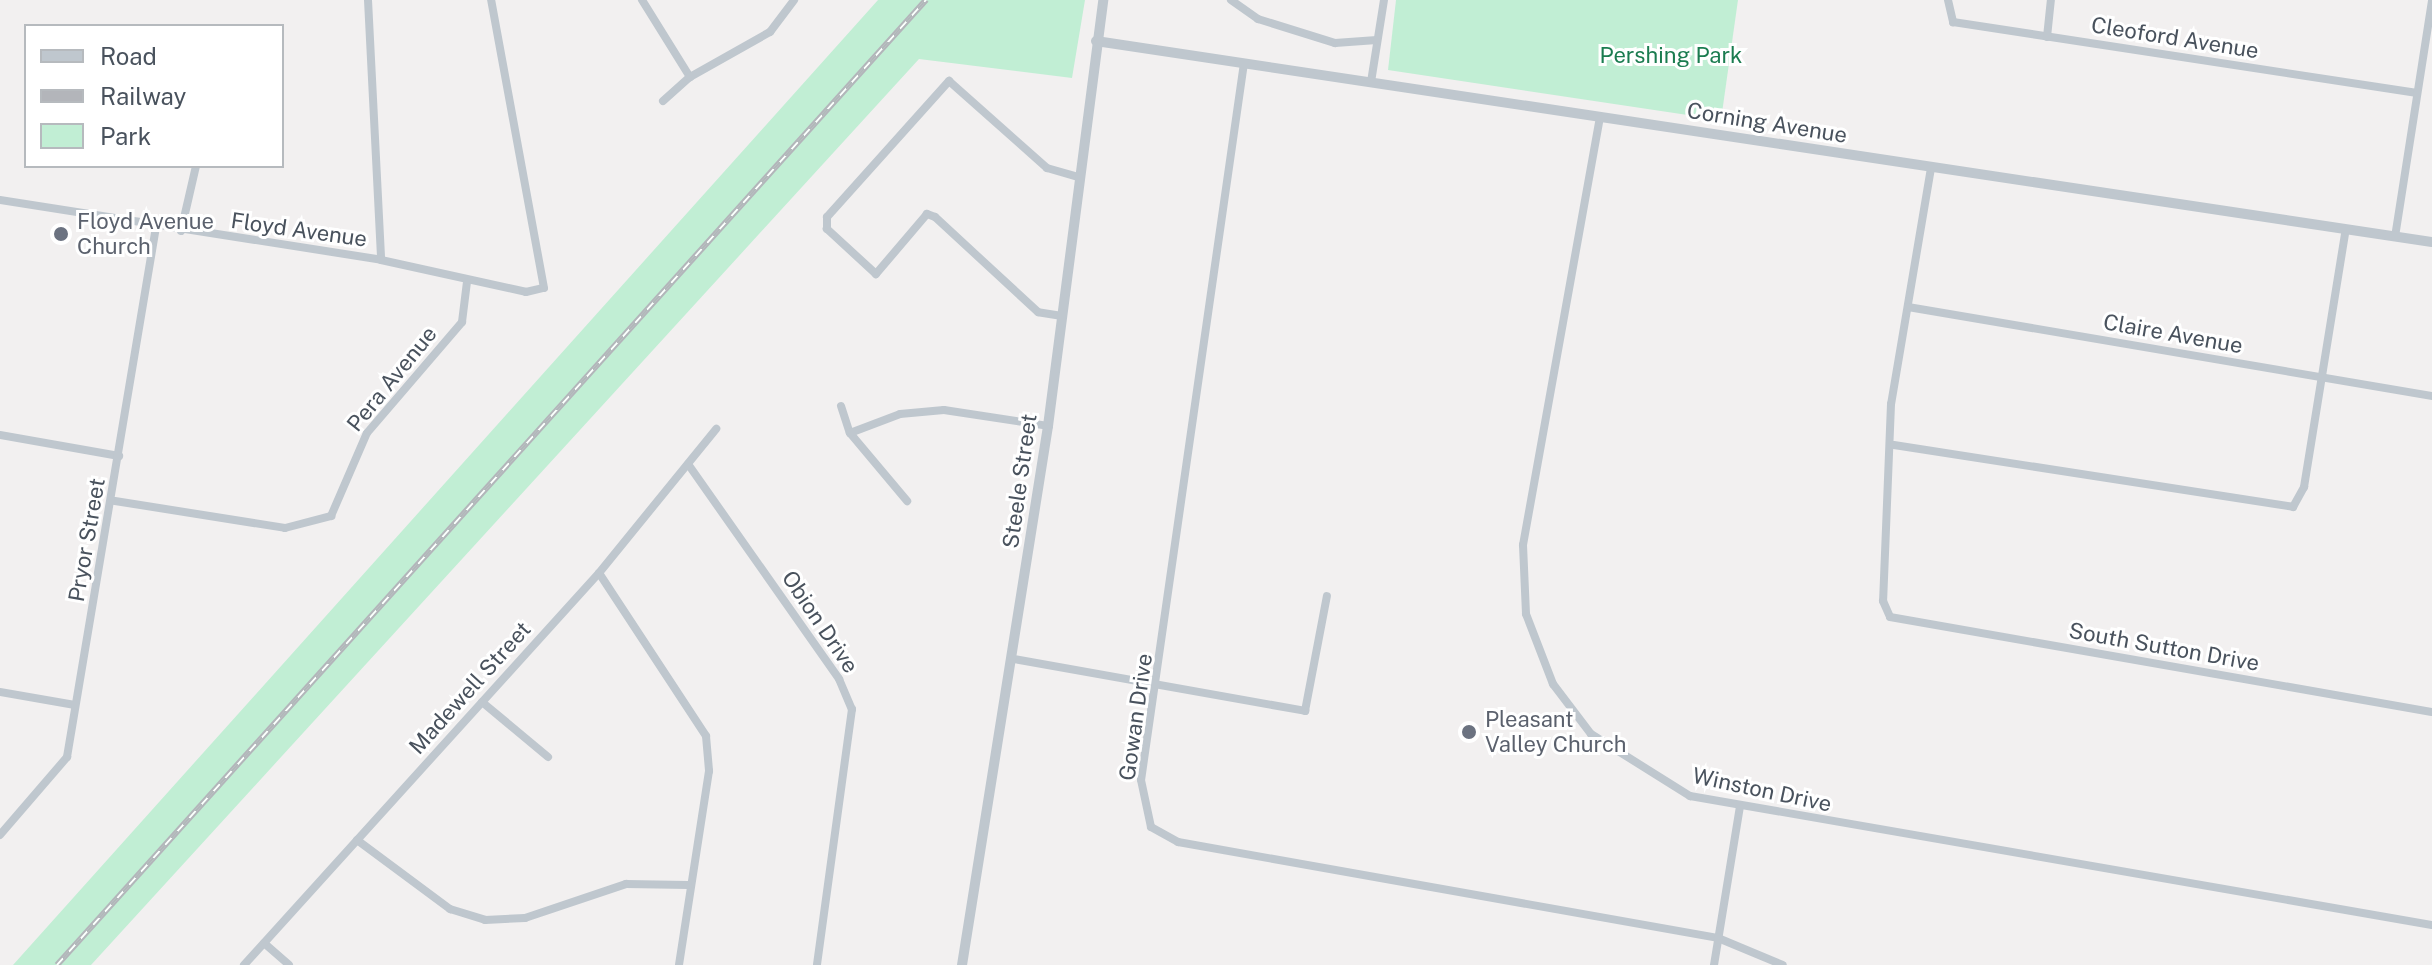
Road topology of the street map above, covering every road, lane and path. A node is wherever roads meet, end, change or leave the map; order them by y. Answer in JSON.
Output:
{"nodes":[{"id":1,"x":368,"y":0,"type":"edge"},
{"id":2,"x":491,"y":0,"type":"edge"},
{"id":3,"x":642,"y":0,"type":"edge"},
{"id":4,"x":794,"y":0,"type":"edge"},
{"id":5,"x":1103,"y":0,"type":"edge"},
{"id":6,"x":1231,"y":0,"type":"edge"},
{"id":7,"x":1384,"y":0,"type":"edge"},
{"id":8,"x":1948,"y":0,"type":"edge"},
{"id":9,"x":2051,"y":0,"type":"edge"},
{"id":10,"x":2432,"y":0,"type":"edge"},
{"id":11,"x":2047,"y":37,"type":"junction"},
{"id":12,"x":1377,"y":40,"type":"junction"},
{"id":13,"x":1096,"y":41,"type":"junction"},
{"id":14,"x":1244,"y":63,"type":"junction"},
{"id":15,"x":690,"y":77,"type":"junction"},
{"id":16,"x":1371,"y":82,"type":"junction"},
{"id":17,"x":2416,"y":93,"type":"junction"},
{"id":18,"x":663,"y":101,"type":"dead end"},
{"id":19,"x":1600,"y":117,"type":"junction"},
{"id":20,"x":196,"y":168,"type":"edge"},
{"id":21,"x":1931,"y":168,"type":"junction"},
{"id":22,"x":1079,"y":177,"type":"junction"},
{"id":23,"x":0,"y":200,"type":"edge"},
{"id":24,"x":156,"y":227,"type":"junction"},
{"id":25,"x":181,"y":231,"type":"junction"},
{"id":26,"x":2345,"y":234,"type":"junction"},
{"id":27,"x":2395,"y":237,"type":"junction"},
{"id":28,"x":2432,"y":242,"type":"edge"},
{"id":29,"x":381,"y":260,"type":"junction"},
{"id":30,"x":467,"y":282,"type":"junction"},
{"id":31,"x":1908,"y":307,"type":"junction"},
{"id":32,"x":1062,"y":316,"type":"junction"},
{"id":33,"x":2321,"y":379,"type":"junction"},
{"id":34,"x":2432,"y":396,"type":"edge"},
{"id":35,"x":841,"y":406,"type":"dead end"},
{"id":36,"x":1048,"y":426,"type":"junction"},
{"id":37,"x":716,"y":429,"type":"dead end"},
{"id":38,"x":850,"y":433,"type":"junction"},
{"id":39,"x":0,"y":435,"type":"edge"},
{"id":40,"x":1894,"y":445,"type":"junction"},
{"id":41,"x":119,"y":456,"type":"junction"},
{"id":42,"x":688,"y":464,"type":"junction"},
{"id":43,"x":115,"y":501,"type":"junction"},
{"id":44,"x":907,"y":501,"type":"dead end"},
{"id":45,"x":599,"y":573,"type":"junction"},
{"id":46,"x":1327,"y":596,"type":"dead end"},
{"id":47,"x":1014,"y":659,"type":"junction"},
{"id":48,"x":1159,"y":684,"type":"junction"},
{"id":49,"x":0,"y":692,"type":"edge"},
{"id":50,"x":482,"y":702,"type":"junction"},
{"id":51,"x":75,"y":705,"type":"junction"},
{"id":52,"x":2432,"y":712,"type":"edge"},
{"id":53,"x":548,"y":757,"type":"dead end"},
{"id":54,"x":1740,"y":807,"type":"junction"},
{"id":55,"x":0,"y":835,"type":"edge"},
{"id":56,"x":357,"y":840,"type":"junction"},
{"id":57,"x":688,"y":885,"type":"junction"},
{"id":58,"x":2432,"y":925,"type":"edge"},
{"id":59,"x":1718,"y":938,"type":"junction"},
{"id":60,"x":264,"y":943,"type":"junction"},
{"id":61,"x":244,"y":965,"type":"edge"},
{"id":62,"x":289,"y":965,"type":"edge"},
{"id":63,"x":679,"y":965,"type":"edge"},
{"id":64,"x":817,"y":965,"type":"edge"},
{"id":65,"x":962,"y":965,"type":"edge"},
{"id":66,"x":1714,"y":965,"type":"edge"},
{"id":67,"x":1783,"y":965,"type":"edge"}],
"edges":[{"from":1,"to":29,"type":"street"},
{"from":2,"to":30,"type":"street","name":"Floyd Avenue"},
{"from":3,"to":15,"type":"street"},
{"from":4,"to":15,"type":"street"},
{"from":5,"to":13,"type":"street","name":"Steele Street"},
{"from":6,"to":12,"type":"street"},
{"from":7,"to":12,"type":"street"},
{"from":8,"to":11,"type":"street","name":"Cleoford Avenue"},
{"from":9,"to":11,"type":"street"},
{"from":10,"to":17,"type":"street"},
{"from":11,"to":17,"type":"street","name":"Cleoford Avenue"},
{"from":12,"to":16,"type":"street"},
{"from":13,"to":14,"type":"street","name":"Corning Avenue"},
{"from":13,"to":22,"type":"street","name":"Steele Street"},
{"from":14,"to":16,"type":"street","name":"Corning Avenue"},
{"from":14,"to":48,"type":"street","name":"Gowan Drive"},
{"from":15,"to":18,"type":"street"},
{"from":16,"to":19,"type":"street","name":"Corning Avenue"},
{"from":17,"to":27,"type":"street"},
{"from":19,"to":21,"type":"street","name":"Corning Avenue"},
{"from":19,"to":54,"type":"street","name":"Winston Drive"},
{"from":20,"to":25,"type":"street"},
{"from":21,"to":26,"type":"street","name":"Corning Avenue"},
{"from":21,"to":31,"type":"street"},
{"from":22,"to":32,"type":"street","name":"Steele Street"},
{"from":22,"to":32,"type":"street"},
{"from":23,"to":24,"type":"street","name":"Floyd Avenue"},
{"from":24,"to":25,"type":"street","name":"Floyd Avenue"},
{"from":24,"to":41,"type":"street","name":"Pryor Street"},
{"from":25,"to":29,"type":"street","name":"Floyd Avenue"},
{"from":26,"to":27,"type":"street","name":"Corning Avenue"},
{"from":26,"to":33,"type":"street"},
{"from":27,"to":28,"type":"street","name":"Corning Avenue"},
{"from":29,"to":30,"type":"street","name":"Floyd Avenue"},
{"from":30,"to":43,"type":"street","name":"Pera Avenue"},
{"from":31,"to":33,"type":"street","name":"Claire Avenue"},
{"from":31,"to":40,"type":"street"},
{"from":32,"to":36,"type":"street","name":"Steele Street"},
{"from":33,"to":34,"type":"street","name":"Claire Avenue"},
{"from":33,"to":40,"type":"street"},
{"from":35,"to":38,"type":"street"},
{"from":36,"to":38,"type":"street"},
{"from":36,"to":47,"type":"street","name":"Steele Street"},
{"from":37,"to":42,"type":"street","name":"Madewell Street"},
{"from":38,"to":44,"type":"street"},
{"from":39,"to":41,"type":"street"},
{"from":40,"to":52,"type":"street","name":"South Sutton Drive"},
{"from":41,"to":43,"type":"street","name":"Pryor Street"},
{"from":42,"to":45,"type":"street","name":"Madewell Street"},
{"from":42,"to":64,"type":"street","name":"Obion Drive"},
{"from":43,"to":51,"type":"street","name":"Pryor Street"},
{"from":45,"to":50,"type":"street","name":"Madewell Street"},
{"from":45,"to":57,"type":"street"},
{"from":46,"to":48,"type":"street"},
{"from":47,"to":48,"type":"street"},
{"from":47,"to":65,"type":"street","name":"Steele Street"},
{"from":48,"to":59,"type":"street","name":"Gowan Drive"},
{"from":49,"to":51,"type":"street"},
{"from":50,"to":53,"type":"street"},
{"from":50,"to":56,"type":"street","name":"Madewell Street"},
{"from":51,"to":55,"type":"street","name":"Pryor Street"},
{"from":54,"to":58,"type":"street","name":"Winston Drive"},
{"from":54,"to":59,"type":"street"},
{"from":56,"to":57,"type":"street"},
{"from":56,"to":60,"type":"street","name":"Madewell Street"},
{"from":57,"to":63,"type":"street"},
{"from":59,"to":66,"type":"street"},
{"from":59,"to":67,"type":"street","name":"Gowan Drive"},
{"from":60,"to":61,"type":"street","name":"Madewell Street"},
{"from":60,"to":62,"type":"street"}]}
